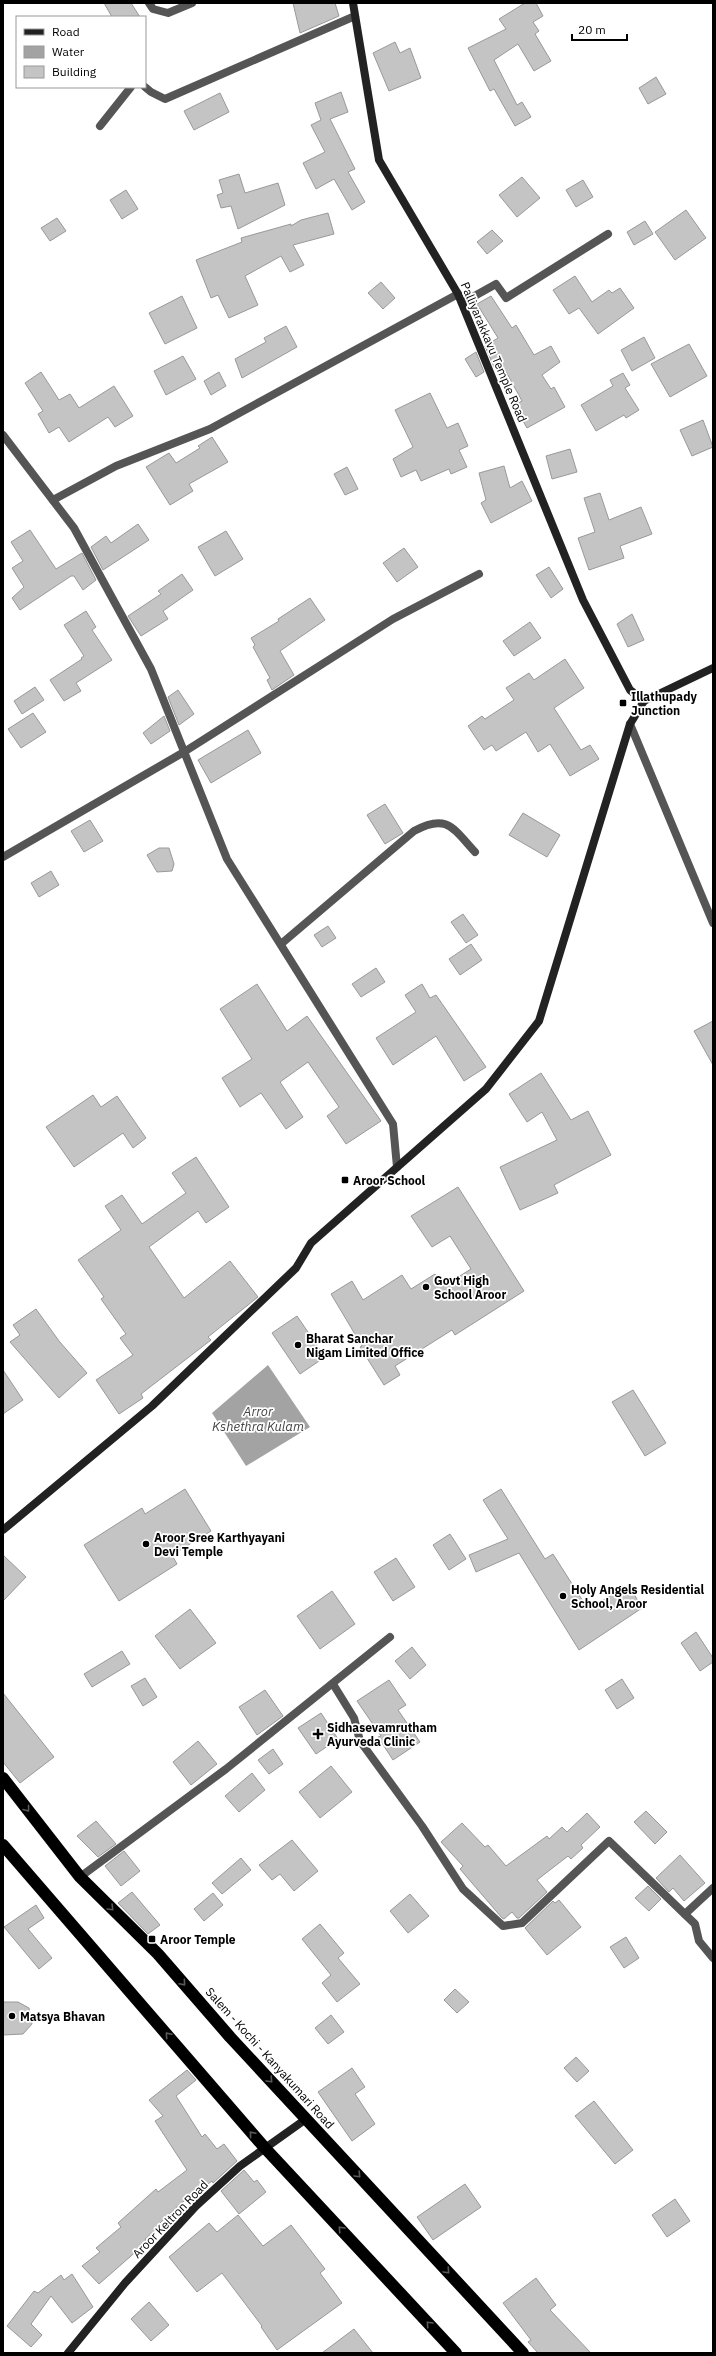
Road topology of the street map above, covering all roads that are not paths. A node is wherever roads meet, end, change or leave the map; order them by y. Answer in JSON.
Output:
{"nodes":[{"id":1,"x":149,"y":3,"type":"edge"},
{"id":2,"x":192,"y":3,"type":"edge"},
{"id":3,"x":353,"y":3,"type":"edge"},
{"id":4,"x":355,"y":16,"type":"junction"},
{"id":5,"x":146,"y":87,"type":"edge"},
{"id":6,"x":130,"y":88,"type":"edge"},
{"id":7,"x":100,"y":126,"type":"dead end"},
{"id":8,"x":608,"y":234,"type":"dead end"},
{"id":9,"x":458,"y":294,"type":"junction"},
{"id":10,"x":462,"y":303,"type":"junction"},
{"id":11,"x":3,"y":435,"type":"edge"},
{"id":12,"x":53,"y":500,"type":"junction"},
{"id":13,"x":479,"y":574,"type":"dead end"},
{"id":14,"x":713,"y":668,"type":"edge"},
{"id":15,"x":644,"y":701,"type":"junction"},
{"id":16,"x":630,"y":724,"type":"junction"},
{"id":17,"x":184,"y":752,"type":"junction"},
{"id":18,"x":475,"y":852,"type":"dead end"},
{"id":19,"x":3,"y":857,"type":"edge"},
{"id":20,"x":713,"y":923,"type":"edge"},
{"id":21,"x":281,"y":944,"type":"junction"},
{"id":22,"x":397,"y":1168,"type":"junction"},
{"id":23,"x":3,"y":1530,"type":"edge"},
{"id":24,"x":390,"y":1638,"type":"dead end"},
{"id":25,"x":333,"y":1684,"type":"junction"},
{"id":26,"x":3,"y":1778,"type":"edge"},
{"id":27,"x":3,"y":1845,"type":"edge"},
{"id":28,"x":80,"y":1877,"type":"junction"},
{"id":29,"x":713,"y":1888,"type":"edge"},
{"id":30,"x":685,"y":1914,"type":"junction"},
{"id":31,"x":713,"y":1958,"type":"edge"},
{"id":32,"x":306,"y":2119,"type":"junction"},
{"id":33,"x":264,"y":2147,"type":"junction"},
{"id":34,"x":68,"y":2353,"type":"edge"},
{"id":35,"x":456,"y":2353,"type":"edge"},
{"id":36,"x":523,"y":2353,"type":"edge"}],
"edges":[{"from":1,"to":2,"type":"street"},
{"from":3,"to":4,"type":"main road","name":"Palliyarakkavu Temple Road"},
{"from":4,"to":5,"type":"street"},
{"from":4,"to":9,"type":"main road","name":"Palliyarakkavu Temple Road"},
{"from":6,"to":7,"type":"street"},
{"from":8,"to":10,"type":"street"},
{"from":9,"to":10,"type":"main road","name":"Palliyarakkavu Temple Road"},
{"from":9,"to":12,"type":"street"},
{"from":10,"to":15,"type":"main road","name":"Palliyarakkavu Temple Road"},
{"from":11,"to":12,"type":"street"},
{"from":12,"to":17,"type":"street"},
{"from":13,"to":17,"type":"street"},
{"from":14,"to":15,"type":"main road"},
{"from":15,"to":16,"type":"main road"},
{"from":16,"to":20,"type":"street"},
{"from":16,"to":22,"type":"main road"},
{"from":17,"to":19,"type":"street"},
{"from":17,"to":21,"type":"street"},
{"from":18,"to":21,"type":"street"},
{"from":21,"to":22,"type":"street"},
{"from":22,"to":23,"type":"main road"},
{"from":24,"to":25,"type":"street"},
{"from":25,"to":28,"type":"street"},
{"from":25,"to":30,"type":"street"},
{"from":26,"to":28,"type":"highway","name":"Salem - Kochi - Kanyakumari Road","one_way":true},
{"from":33,"to":27,"type":"highway","one_way":true},
{"from":28,"to":32,"type":"highway","name":"Salem - Kochi - Kanyakumari Road","one_way":true},
{"from":29,"to":30,"type":"street"},
{"from":30,"to":31,"type":"street"},
{"from":32,"to":33,"type":"main road","name":"Aroor Keltron Road"},
{"from":32,"to":36,"type":"highway","name":"Salem - Kochi - Kanyakumari Road","one_way":true},
{"from":33,"to":34,"type":"main road","name":"Aroor Keltron Road"},
{"from":35,"to":33,"type":"highway","one_way":true}]}
